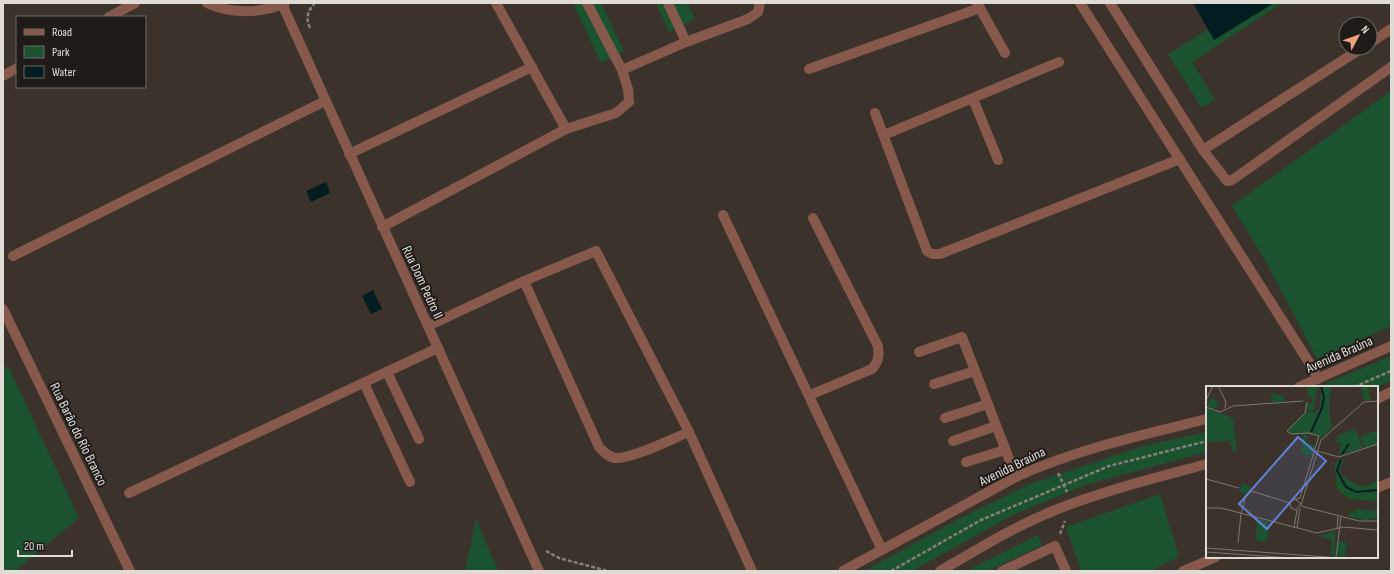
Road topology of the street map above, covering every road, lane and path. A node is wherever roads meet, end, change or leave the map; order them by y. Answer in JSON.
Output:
{"nodes":[{"id":1,"x":135,"y":3,"type":"edge"},
{"id":2,"x":207,"y":3,"type":"edge"},
{"id":3,"x":315,"y":3,"type":"edge"},
{"id":4,"x":496,"y":3,"type":"edge"},
{"id":5,"x":587,"y":3,"type":"edge"},
{"id":6,"x":668,"y":3,"type":"edge"},
{"id":7,"x":760,"y":3,"type":"edge"},
{"id":8,"x":1080,"y":3,"type":"edge"},
{"id":9,"x":1110,"y":3,"type":"edge"},
{"id":10,"x":283,"y":4,"type":"edge"},
{"id":11,"x":978,"y":5,"type":"edge"},
{"id":12,"x":111,"y":16,"type":"edge"},
{"id":13,"x":1391,"y":29,"type":"edge"},
{"id":14,"x":311,"y":30,"type":"dead end"},
{"id":15,"x":1378,"y":38,"type":"edge"},
{"id":16,"x":686,"y":42,"type":"junction"},
{"id":17,"x":1005,"y":53,"type":"dead end"},
{"id":18,"x":1350,"y":56,"type":"edge"},
{"id":19,"x":1059,"y":62,"type":"dead end"},
{"id":20,"x":532,"y":67,"type":"junction"},
{"id":21,"x":1391,"y":67,"type":"edge"},
{"id":22,"x":16,"y":69,"type":"edge"},
{"id":23,"x":809,"y":69,"type":"dead end"},
{"id":24,"x":622,"y":70,"type":"junction"},
{"id":25,"x":3,"y":76,"type":"edge"},
{"id":26,"x":973,"y":99,"type":"junction"},
{"id":27,"x":325,"y":101,"type":"junction"},
{"id":28,"x":874,"y":113,"type":"dead end"},
{"id":29,"x":566,"y":129,"type":"junction"},
{"id":30,"x":884,"y":135,"type":"junction"},
{"id":31,"x":1203,"y":150,"type":"junction"},
{"id":32,"x":349,"y":154,"type":"junction"},
{"id":33,"x":1180,"y":159,"type":"junction"},
{"id":34,"x":998,"y":160,"type":"dead end"},
{"id":35,"x":723,"y":215,"type":"dead end"},
{"id":36,"x":813,"y":218,"type":"dead end"},
{"id":37,"x":382,"y":227,"type":"junction"},
{"id":38,"x":13,"y":256,"type":"dead end"},
{"id":39,"x":524,"y":281,"type":"junction"},
{"id":40,"x":3,"y":309,"type":"edge"},
{"id":41,"x":428,"y":326,"type":"junction"},
{"id":42,"x":1391,"y":346,"type":"edge"},
{"id":43,"x":438,"y":348,"type":"junction"},
{"id":44,"x":919,"y":352,"type":"dead end"},
{"id":45,"x":391,"y":370,"type":"junction"},
{"id":46,"x":975,"y":371,"type":"junction"},
{"id":47,"x":1391,"y":371,"type":"edge"},
{"id":48,"x":1318,"y":379,"type":"junction"},
{"id":49,"x":364,"y":383,"type":"junction"},
{"id":50,"x":934,"y":384,"type":"dead end"},
{"id":51,"x":1301,"y":386,"type":"edge"},
{"id":52,"x":1356,"y":386,"type":"edge"},
{"id":53,"x":1391,"y":392,"type":"edge"},
{"id":54,"x":810,"y":395,"type":"junction"},
{"id":55,"x":1378,"y":398,"type":"edge"},
{"id":56,"x":988,"y":404,"type":"junction"},
{"id":57,"x":945,"y":418,"type":"dead end"},
{"id":58,"x":1206,"y":419,"type":"edge"},
{"id":59,"x":996,"y":426,"type":"junction"},
{"id":60,"x":689,"y":432,"type":"junction"},
{"id":61,"x":419,"y":440,"type":"dead end"},
{"id":62,"x":953,"y":441,"type":"dead end"},
{"id":63,"x":1006,"y":450,"type":"junction"},
{"id":64,"x":966,"y":462,"type":"dead end"},
{"id":65,"x":1206,"y":464,"type":"edge"},
{"id":66,"x":1016,"y":478,"type":"junction"},
{"id":67,"x":410,"y":482,"type":"dead end"},
{"id":68,"x":1391,"y":482,"type":"edge"},
{"id":69,"x":1378,"y":488,"type":"edge"},
{"id":70,"x":129,"y":493,"type":"dead end"},
{"id":71,"x":882,"y":550,"type":"junction"},
{"id":72,"x":1214,"y":558,"type":"edge"},
{"id":73,"x":130,"y":571,"type":"edge"},
{"id":74,"x":539,"y":571,"type":"edge"},
{"id":75,"x":752,"y":571,"type":"edge"},
{"id":76,"x":843,"y":571,"type":"edge"},
{"id":77,"x":940,"y":571,"type":"edge"},
{"id":78,"x":1002,"y":571,"type":"edge"},
{"id":79,"x":1066,"y":571,"type":"edge"},
{"id":80,"x":1183,"y":571,"type":"edge"}],
"edges":[{"from":1,"to":12,"type":"street"},
{"from":2,"to":10,"type":"street"},
{"from":3,"to":14,"type":"path"},
{"from":4,"to":20,"type":"street"},
{"from":5,"to":24,"type":"street"},
{"from":6,"to":16,"type":"street"},
{"from":7,"to":16,"type":"street"},
{"from":8,"to":33,"type":"street"},
{"from":9,"to":31,"type":"street"},
{"from":10,"to":27,"type":"street","name":"Rua Dom Pedro II"},
{"from":11,"to":17,"type":"street"},
{"from":11,"to":23,"type":"street"},
{"from":13,"to":15,"type":"street"},
{"from":16,"to":24,"type":"street"},
{"from":18,"to":31,"type":"street"},
{"from":19,"to":26,"type":"street"},
{"from":20,"to":29,"type":"street"},
{"from":20,"to":32,"type":"street"},
{"from":21,"to":31,"type":"street"},
{"from":22,"to":25,"type":"street"},
{"from":24,"to":29,"type":"street"},
{"from":26,"to":30,"type":"street"},
{"from":26,"to":34,"type":"street"},
{"from":27,"to":32,"type":"street","name":"Rua Dom Pedro II"},
{"from":27,"to":38,"type":"street"},
{"from":28,"to":30,"type":"street"},
{"from":29,"to":37,"type":"street"},
{"from":30,"to":33,"type":"street"},
{"from":32,"to":37,"type":"street","name":"Rua Dom Pedro II"},
{"from":33,"to":48,"type":"street"},
{"from":35,"to":54,"type":"street"},
{"from":36,"to":54,"type":"street"},
{"from":37,"to":41,"type":"street","name":"Rua Dom Pedro II"},
{"from":39,"to":41,"type":"street"},
{"from":39,"to":60,"type":"street"},
{"from":39,"to":60,"type":"street"},
{"from":40,"to":73,"type":"street","name":"Rua Barão do Río Branco"},
{"from":41,"to":43,"type":"street","name":"Rua Dom Pedro II"},
{"from":42,"to":48,"type":"street","name":"Avenida Braúna"},
{"from":43,"to":45,"type":"street"},
{"from":43,"to":74,"type":"street","name":"Rua Dom Pedro II"},
{"from":44,"to":46,"type":"street"},
{"from":45,"to":49,"type":"street"},
{"from":45,"to":61,"type":"street"},
{"from":46,"to":50,"type":"street"},
{"from":46,"to":56,"type":"street"},
{"from":47,"to":52,"type":"path"},
{"from":48,"to":51,"type":"street","name":"Avenida Braúna"},
{"from":49,"to":67,"type":"street"},
{"from":49,"to":70,"type":"street"},
{"from":53,"to":55,"type":"street"},
{"from":54,"to":71,"type":"street"},
{"from":56,"to":57,"type":"street"},
{"from":56,"to":59,"type":"street"},
{"from":58,"to":66,"type":"street","name":"Avenida Braúna"},
{"from":59,"to":62,"type":"street"},
{"from":59,"to":63,"type":"street"},
{"from":60,"to":75,"type":"street"},
{"from":63,"to":64,"type":"street"},
{"from":63,"to":66,"type":"street"},
{"from":65,"to":77,"type":"street"},
{"from":66,"to":71,"type":"street","name":"Avenida Braúna"},
{"from":68,"to":69,"type":"street"},
{"from":71,"to":76,"type":"street","name":"Avenida Braúna"},
{"from":72,"to":80,"type":"street"},
{"from":78,"to":79,"type":"street"}]}
